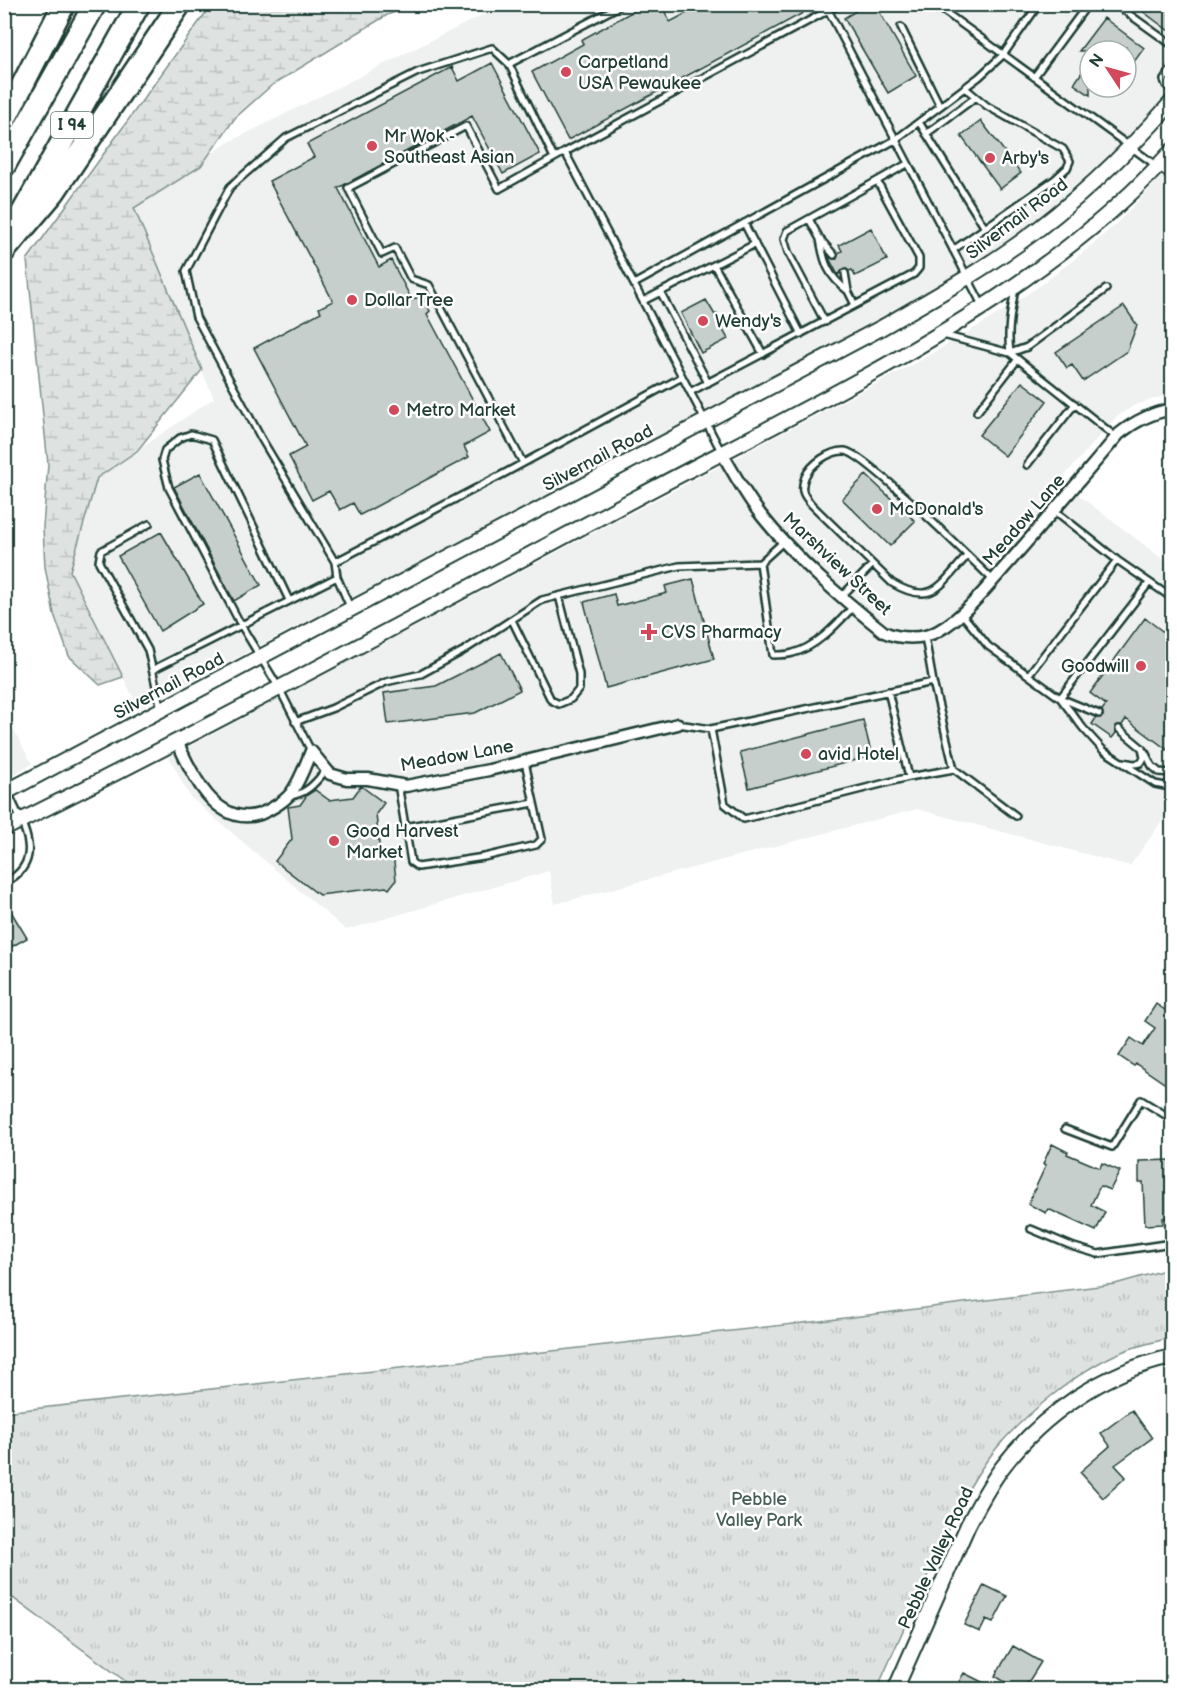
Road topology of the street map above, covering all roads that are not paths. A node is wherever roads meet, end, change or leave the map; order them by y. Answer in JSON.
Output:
{"nodes":[{"id":1,"x":64,"y":4,"type":"edge"},
{"id":2,"x":95,"y":4,"type":"edge"},
{"id":3,"x":139,"y":4,"type":"edge"},
{"id":4,"x":180,"y":4,"type":"edge"},
{"id":5,"x":623,"y":4,"type":"edge"},
{"id":6,"x":825,"y":4,"type":"edge"},
{"id":7,"x":840,"y":4,"type":"edge"},
{"id":8,"x":934,"y":4,"type":"edge"},
{"id":9,"x":1039,"y":4,"type":"edge"},
{"id":10,"x":1088,"y":4,"type":"edge"},
{"id":11,"x":1115,"y":4,"type":"edge"},
{"id":12,"x":829,"y":11,"type":"junction"},
{"id":13,"x":902,"y":27,"type":"dead end"},
{"id":14,"x":1173,"y":45,"type":"edge"},
{"id":15,"x":1002,"y":55,"type":"junction"},
{"id":16,"x":509,"y":64,"type":"junction"},
{"id":17,"x":1173,"y":68,"type":"edge"},
{"id":18,"x":1034,"y":77,"type":"junction"},
{"id":19,"x":965,"y":88,"type":"junction"},
{"id":20,"x":1173,"y":90,"type":"edge"},
{"id":21,"x":976,"y":97,"type":"junction"},
{"id":22,"x":1173,"y":102,"type":"edge"},
{"id":23,"x":940,"y":106,"type":"junction"},
{"id":24,"x":4,"y":121,"type":"edge"},
{"id":25,"x":919,"y":122,"type":"junction"},
{"id":26,"x":926,"y":134,"type":"junction"},
{"id":27,"x":895,"y":140,"type":"junction"},
{"id":28,"x":1131,"y":147,"type":"junction"},
{"id":29,"x":1173,"y":151,"type":"edge"},
{"id":30,"x":565,"y":152,"type":"junction"},
{"id":31,"x":554,"y":158,"type":"junction"},
{"id":32,"x":908,"y":164,"type":"junction"},
{"id":33,"x":4,"y":166,"type":"edge"},
{"id":34,"x":1158,"y":167,"type":"junction"},
{"id":35,"x":1173,"y":177,"type":"edge"},
{"id":36,"x":877,"y":181,"type":"junction"},
{"id":37,"x":809,"y":219,"type":"junction"},
{"id":38,"x":744,"y":223,"type":"junction"},
{"id":39,"x":985,"y":228,"type":"junction"},
{"id":40,"x":820,"y":239,"type":"junction"},
{"id":41,"x":754,"y":244,"type":"junction"},
{"id":42,"x":4,"y":248,"type":"edge"},
{"id":43,"x":953,"y":250,"type":"junction"},
{"id":44,"x":834,"y":255,"type":"dead end"},
{"id":45,"x":714,"y":265,"type":"junction"},
{"id":46,"x":845,"y":273,"type":"dead end"},
{"id":47,"x":968,"y":278,"type":"junction"},
{"id":48,"x":634,"y":284,"type":"junction"},
{"id":49,"x":1017,"y":284,"type":"junction"},
{"id":50,"x":1106,"y":289,"type":"dead end"},
{"id":51,"x":848,"y":291,"type":"junction"},
{"id":52,"x":661,"y":293,"type":"junction"},
{"id":53,"x":643,"y":301,"type":"junction"},
{"id":54,"x":855,"y":305,"type":"junction"},
{"id":55,"x":983,"y":306,"type":"junction"},
{"id":56,"x":825,"y":322,"type":"junction"},
{"id":57,"x":801,"y":334,"type":"junction"},
{"id":58,"x":939,"y":334,"type":"junction"},
{"id":59,"x":1010,"y":352,"type":"junction"},
{"id":60,"x":763,"y":354,"type":"junction"},
{"id":61,"x":1018,"y":359,"type":"junction"},
{"id":62,"x":682,"y":376,"type":"junction"},
{"id":63,"x":708,"y":383,"type":"junction"},
{"id":64,"x":690,"y":392,"type":"junction"},
{"id":65,"x":1075,"y":404,"type":"junction"},
{"id":66,"x":1173,"y":409,"type":"edge"},
{"id":67,"x":977,"y":412,"type":"dead end"},
{"id":68,"x":705,"y":422,"type":"junction"},
{"id":69,"x":1116,"y":437,"type":"junction"},
{"id":70,"x":722,"y":453,"type":"junction"},
{"id":71,"x":523,"y":463,"type":"junction"},
{"id":72,"x":1027,"y":465,"type":"dead end"},
{"id":73,"x":1054,"y":510,"type":"junction"},
{"id":74,"x":149,"y":524,"type":"dead end"},
{"id":75,"x":784,"y":541,"type":"junction"},
{"id":76,"x":967,"y":556,"type":"junction"},
{"id":77,"x":1117,"y":560,"type":"junction"},
{"id":78,"x":335,"y":562,"type":"junction"},
{"id":79,"x":759,"y":563,"type":"junction"},
{"id":80,"x":872,"y":565,"type":"junction"},
{"id":81,"x":337,"y":576,"type":"junction"},
{"id":82,"x":993,"y":580,"type":"junction"},
{"id":83,"x":1149,"y":582,"type":"junction"},
{"id":84,"x":559,"y":596,"type":"junction"},
{"id":85,"x":842,"y":596,"type":"junction"},
{"id":86,"x":1173,"y":598,"type":"edge"},
{"id":87,"x":290,"y":600,"type":"junction"},
{"id":88,"x":854,"y":606,"type":"junction"},
{"id":89,"x":351,"y":609,"type":"junction"},
{"id":90,"x":961,"y":613,"type":"junction"},
{"id":91,"x":512,"y":620,"type":"junction"},
{"id":92,"x":242,"y":625,"type":"junction"},
{"id":93,"x":924,"y":637,"type":"junction"},
{"id":94,"x":261,"y":656,"type":"junction"},
{"id":95,"x":152,"y":669,"type":"junction"},
{"id":96,"x":1029,"y":674,"type":"junction"},
{"id":97,"x":933,"y":682,"type":"junction"},
{"id":98,"x":279,"y":688,"type":"junction"},
{"id":99,"x":888,"y":691,"type":"junction"},
{"id":100,"x":1060,"y":698,"type":"junction"},
{"id":101,"x":161,"y":710,"type":"junction"},
{"id":102,"x":1099,"y":714,"type":"dead end"},
{"id":103,"x":295,"y":722,"type":"junction"},
{"id":104,"x":678,"y":724,"type":"joint"},
{"id":105,"x":711,"y":729,"type":"junction"},
{"id":106,"x":1119,"y":729,"type":"dead end"},
{"id":107,"x":177,"y":741,"type":"junction"},
{"id":108,"x":1142,"y":748,"type":"junction"},
{"id":109,"x":311,"y":752,"type":"junction"},
{"id":110,"x":525,"y":761,"type":"junction"},
{"id":111,"x":1121,"y":761,"type":"junction"},
{"id":112,"x":954,"y":769,"type":"junction"},
{"id":113,"x":327,"y":770,"type":"junction"},
{"id":114,"x":1173,"y":772,"type":"edge"},
{"id":115,"x":909,"y":777,"type":"junction"},
{"id":116,"x":1173,"y":781,"type":"edge"},
{"id":117,"x":398,"y":784,"type":"junction"},
{"id":118,"x":6,"y":791,"type":"edge"},
{"id":119,"x":289,"y":796,"type":"junction"},
{"id":120,"x":534,"y":803,"type":"junction"},
{"id":121,"x":1016,"y":816,"type":"dead end"},
{"id":122,"x":20,"y":821,"type":"junction"},
{"id":123,"x":405,"y":827,"type":"junction"},
{"id":124,"x":4,"y":829,"type":"edge"},
{"id":125,"x":4,"y":883,"type":"edge"},
{"id":126,"x":1173,"y":1119,"type":"edge"},
{"id":127,"x":1065,"y":1128,"type":"dead end"},
{"id":128,"x":1031,"y":1229,"type":"dead end"},
{"id":129,"x":1173,"y":1243,"type":"edge"},
{"id":130,"x":1173,"y":1357,"type":"edge"},
{"id":131,"x":895,"y":1689,"type":"edge"}],
"edges":[{"from":1,"to":24,"type":"highway"},
{"from":2,"to":33,"type":"highway","number":"I 94"},
{"from":3,"to":42,"type":"highway","number":"I 94"},
{"from":4,"to":42,"type":"highway"},
{"from":5,"to":16,"type":"lane"},
{"from":6,"to":12,"type":"lane"},
{"from":7,"to":12,"type":"lane"},
{"from":8,"to":15,"type":"lane"},
{"from":9,"to":15,"type":"lane"},
{"from":10,"to":18,"type":"lane"},
{"from":11,"to":14,"type":"lane"},
{"from":12,"to":27,"type":"lane"},
{"from":12,"to":30,"type":"lane"},
{"from":13,"to":23,"type":"lane"},
{"from":15,"to":18,"type":"lane"},
{"from":15,"to":19,"type":"lane"},
{"from":16,"to":31,"type":"lane"},
{"from":16,"to":78,"type":"lane"},
{"from":17,"to":20,"type":"lane"},
{"from":18,"to":28,"type":"lane"},
{"from":19,"to":21,"type":"lane"},
{"from":19,"to":23,"type":"lane"},
{"from":21,"to":26,"type":"lane"},
{"from":21,"to":39,"type":"lane"},
{"from":22,"to":28,"type":"street","name":"Silvernail Road"},
{"from":23,"to":25,"type":"lane"},
{"from":25,"to":26,"type":"lane"},
{"from":25,"to":27,"type":"lane"},
{"from":26,"to":39,"type":"lane"},
{"from":27,"to":32,"type":"lane"},
{"from":27,"to":38,"type":"lane"},
{"from":28,"to":34,"type":"lane"},
{"from":28,"to":47,"type":"street","name":"Silvernail Road"},
{"from":29,"to":34,"type":"street"},
{"from":30,"to":31,"type":"lane"},
{"from":30,"to":48,"type":"lane"},
{"from":31,"to":71,"type":"lane"},
{"from":32,"to":36,"type":"lane"},
{"from":32,"to":43,"type":"lane"},
{"from":34,"to":35,"type":"lane"},
{"from":34,"to":49,"type":"street"},
{"from":36,"to":37,"type":"lane"},
{"from":36,"to":54,"type":"lane"},
{"from":37,"to":40,"type":"lane"},
{"from":37,"to":56,"type":"lane"},
{"from":38,"to":41,"type":"lane"},
{"from":38,"to":48,"type":"lane"},
{"from":39,"to":43,"type":"lane"},
{"from":40,"to":44,"type":"lane"},
{"from":40,"to":51,"type":"lane"},
{"from":41,"to":45,"type":"lane"},
{"from":41,"to":57,"type":"lane"},
{"from":43,"to":47,"type":"lane"},
{"from":45,"to":52,"type":"lane"},
{"from":45,"to":60,"type":"lane"},
{"from":46,"to":51,"type":"lane"},
{"from":47,"to":55,"type":"lane"},
{"from":47,"to":68,"type":"street","name":"Silvernail Road"},
{"from":48,"to":53,"type":"lane"},
{"from":49,"to":55,"type":"street"},
{"from":49,"to":59,"type":"lane"},
{"from":50,"to":59,"type":"lane"},
{"from":51,"to":54,"type":"lane"},
{"from":52,"to":53,"type":"lane"},
{"from":52,"to":63,"type":"lane"},
{"from":53,"to":62,"type":"lane"},
{"from":54,"to":56,"type":"lane"},
{"from":55,"to":58,"type":"street"},
{"from":56,"to":57,"type":"lane"},
{"from":57,"to":60,"type":"lane"},
{"from":58,"to":59,"type":"lane"},
{"from":58,"to":70,"type":"street"},
{"from":59,"to":61,"type":"lane"},
{"from":60,"to":63,"type":"lane"},
{"from":61,"to":65,"type":"lane"},
{"from":61,"to":67,"type":"lane"},
{"from":62,"to":64,"type":"lane"},
{"from":62,"to":71,"type":"lane"},
{"from":63,"to":64,"type":"lane"},
{"from":64,"to":68,"type":"lane"},
{"from":65,"to":69,"type":"lane"},
{"from":65,"to":72,"type":"lane"},
{"from":66,"to":69,"type":"street","name":"Meadow Lane"},
{"from":68,"to":70,"type":"lane"},
{"from":68,"to":89,"type":"street","name":"Silvernail Road"},
{"from":69,"to":73,"type":"street","name":"Meadow Lane"},
{"from":70,"to":75,"type":"street","name":"Marshview Street"},
{"from":70,"to":98,"type":"street"},
{"from":71,"to":78,"type":"lane"},
{"from":73,"to":77,"type":"lane"},
{"from":73,"to":82,"type":"street","name":"Meadow Lane"},
{"from":74,"to":95,"type":"lane"},
{"from":75,"to":79,"type":"lane"},
{"from":75,"to":85,"type":"street","name":"Marshview Street"},
{"from":76,"to":80,"type":"lane"},
{"from":76,"to":80,"type":"lane"},
{"from":76,"to":82,"type":"lane"},
{"from":77,"to":83,"type":"lane"},
{"from":77,"to":96,"type":"lane"},
{"from":78,"to":81,"type":"lane"},
{"from":79,"to":84,"type":"lane"},
{"from":79,"to":88,"type":"lane"},
{"from":80,"to":85,"type":"lane"},
{"from":81,"to":87,"type":"lane"},
{"from":81,"to":89,"type":"lane"},
{"from":82,"to":90,"type":"street","name":"Meadow Lane"},
{"from":83,"to":86,"type":"lane"},
{"from":83,"to":100,"type":"lane"},
{"from":84,"to":91,"type":"lane"},
{"from":84,"to":91,"type":"lane"},
{"from":85,"to":88,"type":"street","name":"Marshview Street"},
{"from":87,"to":92,"type":"lane"},
{"from":87,"to":92,"type":"lane"},
{"from":88,"to":93,"type":"street","name":"Marshview Street"},
{"from":89,"to":94,"type":"street","name":"Silvernail Road"},
{"from":90,"to":93,"type":"street","name":"Meadow Lane"},
{"from":90,"to":96,"type":"lane"},
{"from":91,"to":103,"type":"lane"},
{"from":92,"to":94,"type":"lane"},
{"from":92,"to":95,"type":"lane"},
{"from":93,"to":97,"type":"lane"},
{"from":94,"to":98,"type":"lane"},
{"from":94,"to":101,"type":"street","name":"Silvernail Road"},
{"from":95,"to":101,"type":"lane"},
{"from":96,"to":100,"type":"lane"},
{"from":97,"to":99,"type":"lane"},
{"from":97,"to":112,"type":"lane"},
{"from":98,"to":103,"type":"lane"},
{"from":98,"to":107,"type":"street"},
{"from":99,"to":105,"type":"lane"},
{"from":99,"to":115,"type":"lane"},
{"from":100,"to":102,"type":"lane"},
{"from":100,"to":111,"type":"lane"},
{"from":101,"to":118,"type":"street","name":"Silvernail Road"},
{"from":103,"to":109,"type":"lane"},
{"from":104,"to":105,"type":"lane"},
{"from":104,"to":110,"type":"street","name":"Meadow Lane"},
{"from":105,"to":115,"type":"lane"},
{"from":106,"to":108,"type":"lane"},
{"from":107,"to":119,"type":"street"},
{"from":107,"to":122,"type":"street"},
{"from":108,"to":111,"type":"lane"},
{"from":108,"to":114,"type":"lane"},
{"from":109,"to":113,"type":"street","name":"Meadow Lane"},
{"from":109,"to":119,"type":"street"},
{"from":110,"to":117,"type":"street","name":"Meadow Lane"},
{"from":110,"to":120,"type":"lane"},
{"from":111,"to":116,"type":"lane"},
{"from":112,"to":115,"type":"lane"},
{"from":112,"to":121,"type":"lane"},
{"from":113,"to":117,"type":"street","name":"Meadow Lane"},
{"from":113,"to":119,"type":"lane"},
{"from":117,"to":123,"type":"lane"},
{"from":118,"to":122,"type":"lane"},
{"from":120,"to":123,"type":"lane"},
{"from":120,"to":123,"type":"lane"},
{"from":122,"to":124,"type":"street"},
{"from":122,"to":125,"type":"lane"},
{"from":126,"to":127,"type":"lane"},
{"from":128,"to":129,"type":"lane"},
{"from":130,"to":131,"type":"street","name":"Pebble Valley Road"}]}
